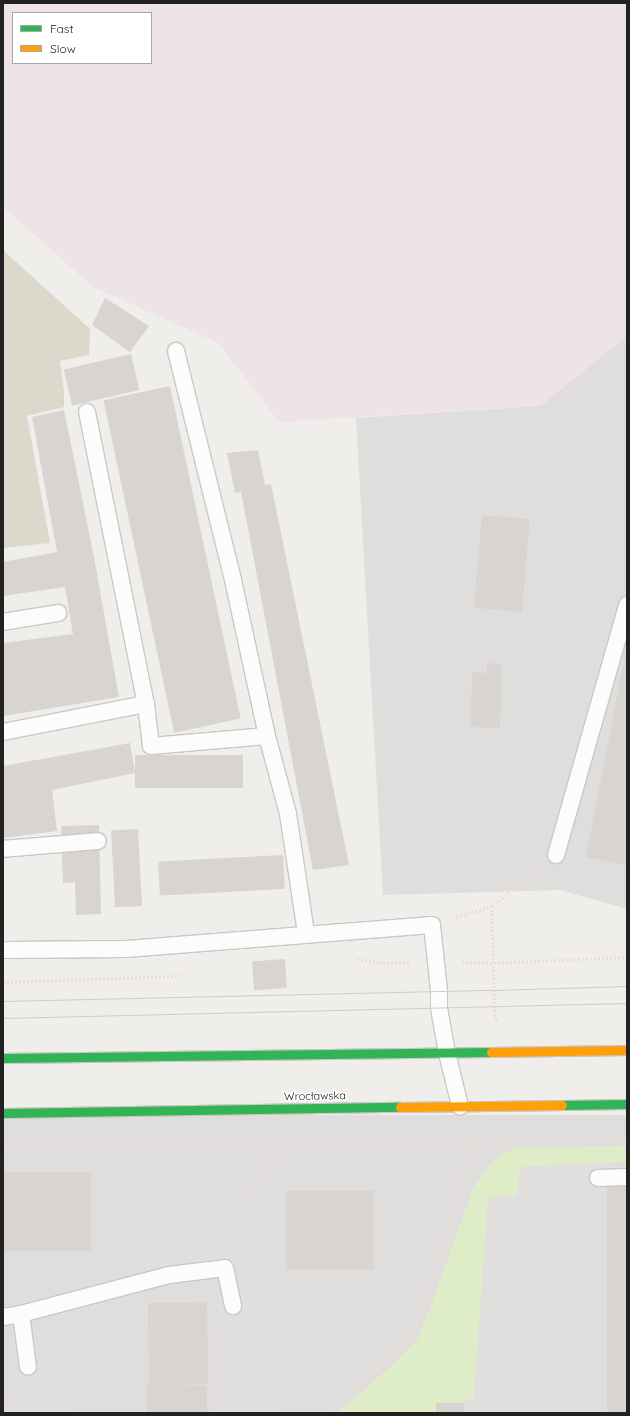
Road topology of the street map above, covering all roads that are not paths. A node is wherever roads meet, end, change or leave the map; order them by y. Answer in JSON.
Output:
{"nodes":[{"id":1,"x":176,"y":351,"type":"dead end"},
{"id":2,"x":87,"y":412,"type":"dead end"},
{"id":3,"x":627,"y":605,"type":"edge"},
{"id":4,"x":58,"y":613,"type":"dead end"},
{"id":5,"x":3,"y":622,"type":"edge"},
{"id":6,"x":146,"y":704,"type":"junction"},
{"id":7,"x":3,"y":732,"type":"edge"},
{"id":8,"x":267,"y":736,"type":"junction"},
{"id":9,"x":98,"y":841,"type":"dead end"},
{"id":10,"x":3,"y":849,"type":"edge"},
{"id":11,"x":556,"y":855,"type":"road end"},
{"id":12,"x":306,"y":933,"type":"junction"},
{"id":13,"x":3,"y":950,"type":"edge"},
{"id":14,"x":627,"y":1050,"type":"edge"},
{"id":15,"x":447,"y":1053,"type":"junction"},
{"id":16,"x":3,"y":1058,"type":"edge"},
{"id":17,"x":627,"y":1104,"type":"edge"},
{"id":18,"x":460,"y":1106,"type":"junction"},
{"id":19,"x":3,"y":1113,"type":"edge"},
{"id":20,"x":627,"y":1177,"type":"edge"},
{"id":21,"x":598,"y":1178,"type":"dead end"},
{"id":22,"x":233,"y":1306,"type":"dead end"},
{"id":23,"x":21,"y":1314,"type":"junction"},
{"id":24,"x":3,"y":1316,"type":"edge"},
{"id":25,"x":28,"y":1366,"type":"dead end"}],
"edges":[{"from":1,"to":8,"type":"lane"},
{"from":2,"to":6,"type":"lane"},
{"from":3,"to":11,"type":"lane"},
{"from":4,"to":5,"type":"lane"},
{"from":6,"to":7,"type":"lane"},
{"from":6,"to":8,"type":"lane"},
{"from":8,"to":12,"type":"lane"},
{"from":9,"to":10,"type":"lane"},
{"from":12,"to":13,"type":"lane"},
{"from":12,"to":15,"type":"lane"},
{"from":14,"to":15,"type":"main road"},
{"from":15,"to":16,"type":"main road"},
{"from":15,"to":18,"type":"lane"},
{"from":17,"to":18,"type":"main road","name":"Wrocławska"},
{"from":18,"to":19,"type":"main road","name":"Wrocławska"},
{"from":20,"to":21,"type":"lane"},
{"from":22,"to":23,"type":"lane"},
{"from":23,"to":24,"type":"lane"},
{"from":23,"to":25,"type":"lane"}]}
